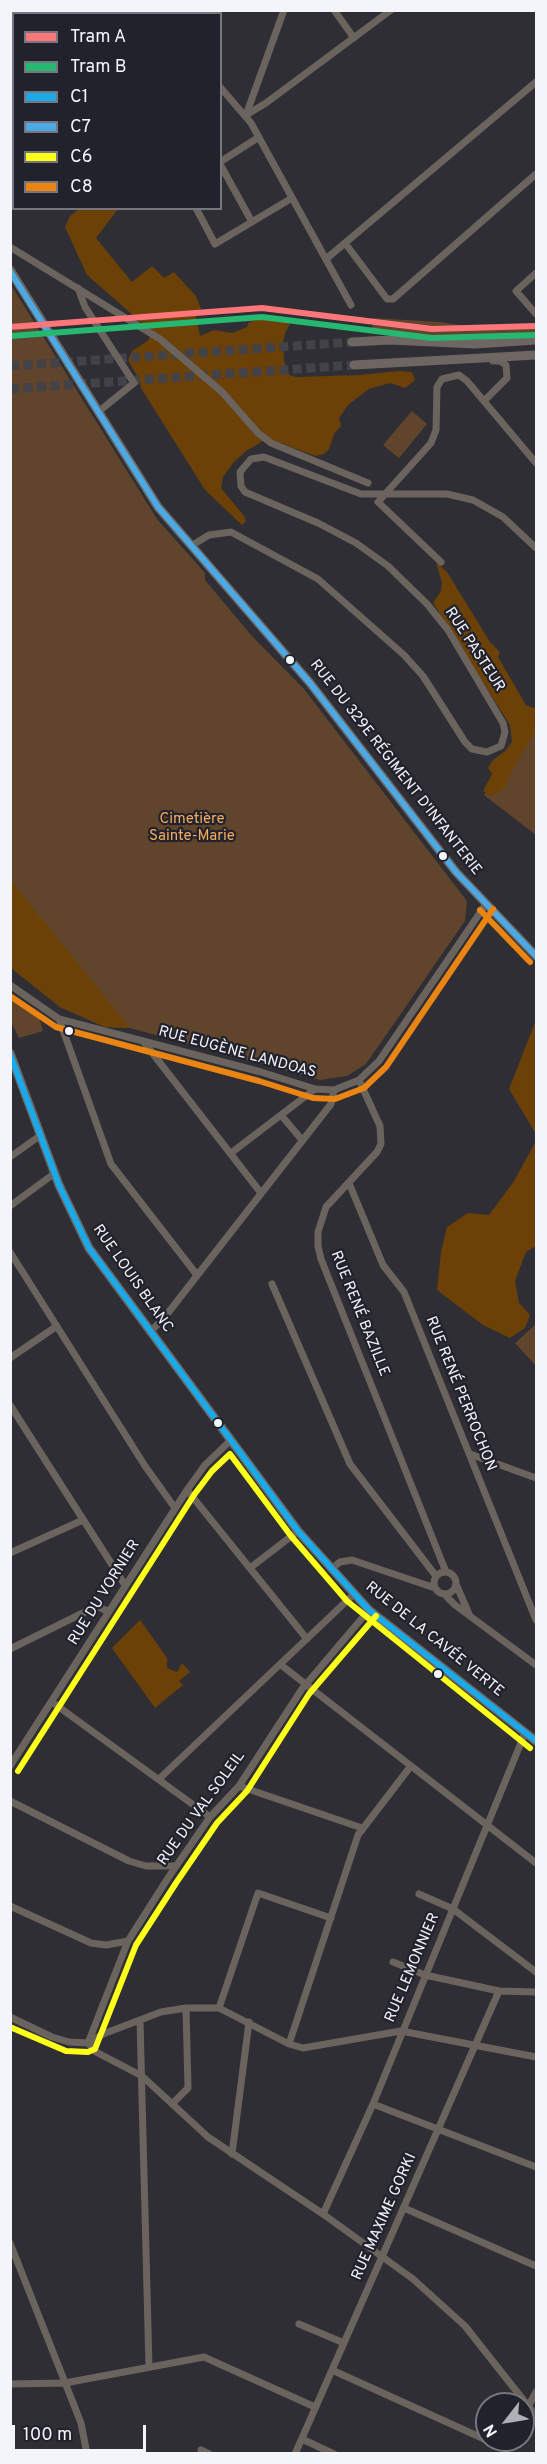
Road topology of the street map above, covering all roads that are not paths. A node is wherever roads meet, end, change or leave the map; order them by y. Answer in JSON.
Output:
{"nodes":[{"id":1,"x":284,"y":10,"type":"edge"},
{"id":2,"x":334,"y":10,"type":"edge"},
{"id":3,"x":391,"y":10,"type":"edge"},
{"id":4,"x":354,"y":38,"type":"junction"},
{"id":5,"x":537,"y":82,"type":"edge"},
{"id":6,"x":222,"y":90,"type":"edge"},
{"id":7,"x":229,"y":99,"type":"junction"},
{"id":8,"x":222,"y":103,"type":"edge"},
{"id":9,"x":246,"y":115,"type":"junction"},
{"id":10,"x":259,"y":137,"type":"junction"},
{"id":11,"x":222,"y":162,"type":"edge"},
{"id":12,"x":222,"y":167,"type":"edge"},
{"id":13,"x":537,"y":174,"type":"edge"},
{"id":14,"x":292,"y":198,"type":"junction"},
{"id":15,"x":197,"y":210,"type":"edge"},
{"id":16,"x":252,"y":222,"type":"junction"},
{"id":17,"x":345,"y":243,"type":"junction"},
{"id":18,"x":10,"y":248,"type":"edge"},
{"id":19,"x":326,"y":259,"type":"junction"},
{"id":20,"x":10,"y":270,"type":"edge"},
{"id":21,"x":537,"y":273,"type":"edge"},
{"id":22,"x":78,"y":287,"type":"junction"},
{"id":23,"x":351,"y":305,"type":"dead end"},
{"id":24,"x":537,"y":314,"type":"edge"},
{"id":25,"x":537,"y":340,"type":"edge"},
{"id":26,"x":352,"y":342,"type":"tunnel mouth"},
{"id":27,"x":537,"y":355,"type":"edge"},
{"id":28,"x":463,"y":359,"type":"junction"},
{"id":29,"x":354,"y":365,"type":"tunnel mouth"},
{"id":30,"x":484,"y":401,"type":"junction"},
{"id":31,"x":98,"y":412,"type":"junction"},
{"id":32,"x":537,"y":463,"type":"edge"},
{"id":33,"x":368,"y":483,"type":"dead end"},
{"id":34,"x":383,"y":495,"type":"junction"},
{"id":35,"x":191,"y":546,"type":"junction"},
{"id":36,"x":537,"y":548,"type":"edge"},
{"id":37,"x":441,"y":562,"type":"dead end"},
{"id":38,"x":486,"y":904,"type":"junction"},
{"id":39,"x":537,"y":956,"type":"edge"},
{"id":40,"x":10,"y":985,"type":"edge"},
{"id":41,"x":58,"y":1019,"type":"junction"},
{"id":42,"x":143,"y":1041,"type":"junction"},
{"id":43,"x":10,"y":1053,"type":"edge"},
{"id":44,"x":13,"y":1071,"type":"edge"},
{"id":45,"x":359,"y":1080,"type":"junction"},
{"id":46,"x":315,"y":1089,"type":"junction"},
{"id":47,"x":334,"y":1090,"type":"junction"},
{"id":48,"x":281,"y":1115,"type":"junction"},
{"id":49,"x":41,"y":1135,"type":"junction"},
{"id":50,"x":302,"y":1140,"type":"junction"},
{"id":51,"x":231,"y":1154,"type":"junction"},
{"id":52,"x":10,"y":1157,"type":"edge"},
{"id":53,"x":55,"y":1173,"type":"junction"},
{"id":54,"x":350,"y":1183,"type":"junction"},
{"id":55,"x":261,"y":1193,"type":"junction"},
{"id":56,"x":10,"y":1206,"type":"edge"},
{"id":57,"x":10,"y":1252,"type":"edge"},
{"id":58,"x":197,"y":1275,"type":"junction"},
{"id":59,"x":272,"y":1284,"type":"dead end"},
{"id":60,"x":57,"y":1326,"type":"junction"},
{"id":61,"x":150,"y":1332,"type":"junction"},
{"id":62,"x":10,"y":1358,"type":"edge"},
{"id":63,"x":10,"y":1405,"type":"edge"},
{"id":64,"x":231,"y":1440,"type":"junction"},
{"id":65,"x":470,"y":1454,"type":"junction"},
{"id":66,"x":537,"y":1478,"type":"edge"},
{"id":67,"x":186,"y":1490,"type":"junction"},
{"id":68,"x":175,"y":1508,"type":"junction"},
{"id":69,"x":83,"y":1520,"type":"junction"},
{"id":70,"x":298,"y":1531,"type":"junction"},
{"id":71,"x":10,"y":1553,"type":"edge"},
{"id":72,"x":250,"y":1568,"type":"junction"},
{"id":73,"x":331,"y":1569,"type":"junction"},
{"id":74,"x":446,"y":1572,"type":"junction"},
{"id":75,"x":436,"y":1576,"type":"junction"},
{"id":76,"x":456,"y":1584,"type":"junction"},
{"id":77,"x":125,"y":1585,"type":"junction"},
{"id":78,"x":435,"y":1588,"type":"junction"},
{"id":79,"x":444,"y":1594,"type":"junction"},
{"id":80,"x":353,"y":1595,"type":"junction"},
{"id":81,"x":369,"y":1610,"type":"junction"},
{"id":82,"x":108,"y":1612,"type":"junction"},
{"id":83,"x":469,"y":1614,"type":"junction"},
{"id":84,"x":537,"y":1620,"type":"edge"},
{"id":85,"x":307,"y":1639,"type":"junction"},
{"id":86,"x":10,"y":1649,"type":"edge"},
{"id":87,"x":281,"y":1665,"type":"junction"},
{"id":88,"x":537,"y":1665,"type":"edge"},
{"id":89,"x":306,"y":1685,"type":"junction"},
{"id":90,"x":52,"y":1702,"type":"junction"},
{"id":91,"x":525,"y":1733,"type":"junction"},
{"id":92,"x":537,"y":1741,"type":"edge"},
{"id":93,"x":10,"y":1766,"type":"edge"},
{"id":94,"x":410,"y":1767,"type":"junction"},
{"id":95,"x":159,"y":1779,"type":"junction"},
{"id":96,"x":239,"y":1786,"type":"junction"},
{"id":97,"x":10,"y":1801,"type":"edge"},
{"id":98,"x":210,"y":1817,"type":"junction"},
{"id":99,"x":487,"y":1825,"type":"junction"},
{"id":100,"x":362,"y":1828,"type":"junction"},
{"id":101,"x":537,"y":1863,"type":"edge"},
{"id":102,"x":176,"y":1866,"type":"junction"},
{"id":103,"x":419,"y":1894,"type":"dead end"},
{"id":104,"x":10,"y":1906,"type":"edge"},
{"id":105,"x":453,"y":1909,"type":"junction"},
{"id":106,"x":331,"y":1918,"type":"junction"},
{"id":107,"x":128,"y":1941,"type":"junction"},
{"id":108,"x":393,"y":1962,"type":"dead end"},
{"id":109,"x":537,"y":1972,"type":"edge"},
{"id":110,"x":425,"y":1975,"type":"junction"},
{"id":111,"x":499,"y":1991,"type":"junction"},
{"id":112,"x":537,"y":1992,"type":"edge"},
{"id":113,"x":186,"y":2008,"type":"junction"},
{"id":114,"x":219,"y":2008,"type":"junction"},
{"id":115,"x":10,"y":2017,"type":"edge"},
{"id":116,"x":140,"y":2020,"type":"junction"},
{"id":117,"x":249,"y":2022,"type":"junction"},
{"id":118,"x":401,"y":2031,"type":"junction"},
{"id":119,"x":88,"y":2043,"type":"junction"},
{"id":120,"x":289,"y":2044,"type":"junction"},
{"id":121,"x":475,"y":2044,"type":"junction"},
{"id":122,"x":537,"y":2057,"type":"edge"},
{"id":123,"x":142,"y":2076,"type":"junction"},
{"id":124,"x":172,"y":2104,"type":"junction"},
{"id":125,"x":373,"y":2104,"type":"junction"},
{"id":126,"x":439,"y":2130,"type":"junction"},
{"id":127,"x":232,"y":2154,"type":"junction"},
{"id":128,"x":537,"y":2166,"type":"edge"},
{"id":129,"x":404,"y":2208,"type":"junction"},
{"id":130,"x":323,"y":2214,"type":"junction"},
{"id":131,"x":10,"y":2243,"type":"edge"},
{"id":132,"x":382,"y":2256,"type":"junction"},
{"id":133,"x":537,"y":2266,"type":"edge"},
{"id":134,"x":299,"y":2324,"type":"dead end"},
{"id":135,"x":344,"y":2343,"type":"junction"},
{"id":136,"x":148,"y":2367,"type":"junction"},
{"id":137,"x":332,"y":2370,"type":"junction"},
{"id":138,"x":65,"y":2383,"type":"junction"},
{"id":139,"x":10,"y":2384,"type":"edge"},
{"id":140,"x":518,"y":2392,"type":"edge"},
{"id":141,"x":315,"y":2407,"type":"junction"},
{"id":142,"x":475,"y":2435,"type":"edge"},
{"id":143,"x":302,"y":2439,"type":"junction"},
{"id":144,"x":201,"y":2450,"type":"dead end"},
{"id":145,"x":87,"y":2454,"type":"edge"},
{"id":146,"x":209,"y":2454,"type":"edge"},
{"id":147,"x":295,"y":2454,"type":"edge"},
{"id":148,"x":334,"y":2454,"type":"edge"}],
"edges":[{"from":1,"to":9,"type":"street"},
{"from":2,"to":4,"type":"street"},
{"from":3,"to":4,"type":"street"},
{"from":4,"to":9,"type":"street"},
{"from":5,"to":17,"type":"street"},
{"from":6,"to":7,"type":"street"},
{"from":7,"to":8,"type":"street"},
{"from":7,"to":9,"type":"street"},
{"from":9,"to":10,"type":"street"},
{"from":10,"to":11,"type":"street"},
{"from":10,"to":14,"type":"street"},
{"from":12,"to":16,"type":"street"},
{"from":13,"to":17,"type":"street"},
{"from":14,"to":16,"type":"street"},
{"from":14,"to":19,"type":"street"},
{"from":15,"to":16,"type":"street"},
{"from":17,"to":19,"type":"street"},
{"from":18,"to":22,"type":"street"},
{"from":19,"to":23,"type":"street"},
{"from":20,"to":31,"type":"street","name":"RUE DU 329E RÉGIMENT D'INFANTERIE"},
{"from":21,"to":24,"type":"street"},
{"from":22,"to":31,"type":"street"},
{"from":22,"to":33,"type":"street"},
{"from":25,"to":26,"type":"street"},
{"from":27,"to":28,"type":"street"},
{"from":28,"to":29,"type":"street"},
{"from":28,"to":30,"type":"street"},
{"from":30,"to":32,"type":"street"},
{"from":30,"to":34,"type":"street"},
{"from":31,"to":35,"type":"street","name":"RUE DU 329E RÉGIMENT D'INFANTERIE"},
{"from":34,"to":35,"type":"street","name":"RUE PASTEUR"},
{"from":34,"to":36,"type":"street"},
{"from":34,"to":37,"type":"street"},
{"from":35,"to":38,"type":"street","name":"RUE DU 329E RÉGIMENT D'INFANTERIE"},
{"from":38,"to":39,"type":"street","name":"RUE DU 329E RÉGIMENT D'INFANTERIE"},
{"from":38,"to":45,"type":"street","name":"RUE EUGÈNE LANDOAS"},
{"from":40,"to":41,"type":"street","name":"RUE EUGÈNE LANDOAS"},
{"from":41,"to":42,"type":"street","name":"RUE EUGÈNE LANDOAS"},
{"from":41,"to":58,"type":"street"},
{"from":42,"to":46,"type":"street","name":"RUE EUGÈNE LANDOAS"},
{"from":42,"to":51,"type":"street"},
{"from":43,"to":44,"type":"street","name":"RUE LOUIS BLANC"},
{"from":44,"to":49,"type":"street","name":"RUE LOUIS BLANC"},
{"from":45,"to":47,"type":"street","name":"RUE EUGÈNE LANDOAS"},
{"from":45,"to":54,"type":"street","name":"RUE RENÉ BAZILLE"},
{"from":46,"to":47,"type":"street","name":"RUE EUGÈNE LANDOAS"},
{"from":46,"to":48,"type":"street"},
{"from":47,"to":50,"type":"street"},
{"from":48,"to":50,"type":"street"},
{"from":48,"to":51,"type":"street"},
{"from":49,"to":52,"type":"street"},
{"from":49,"to":53,"type":"street","name":"RUE LOUIS BLANC"},
{"from":50,"to":55,"type":"street"},
{"from":51,"to":55,"type":"street"},
{"from":53,"to":56,"type":"street"},
{"from":53,"to":61,"type":"street","name":"RUE LOUIS BLANC"},
{"from":54,"to":65,"type":"street","name":"RUE RENÉ PERROCHON"},
{"from":54,"to":74,"type":"street","name":"RUE RENÉ BAZILLE"},
{"from":55,"to":58,"type":"street"},
{"from":57,"to":60,"type":"street"},
{"from":58,"to":61,"type":"street"},
{"from":59,"to":75,"type":"street"},
{"from":60,"to":62,"type":"street"},
{"from":60,"to":68,"type":"street"},
{"from":61,"to":64,"type":"street","name":"RUE LOUIS BLANC"},
{"from":63,"to":69,"type":"street"},
{"from":64,"to":67,"type":"street","name":"RUE DU VORNIER"},
{"from":64,"to":70,"type":"street","name":"RUE DE LA CAVÉE VERTE"},
{"from":65,"to":66,"type":"street"},
{"from":65,"to":84,"type":"street","name":"RUE RENÉ PERROCHON"},
{"from":67,"to":68,"type":"street","name":"RUE DU VORNIER"},
{"from":67,"to":72,"type":"street"},
{"from":68,"to":77,"type":"street","name":"RUE DU VORNIER"},
{"from":69,"to":71,"type":"street"},
{"from":69,"to":77,"type":"street"},
{"from":70,"to":72,"type":"street"},
{"from":70,"to":73,"type":"street","name":"RUE DE LA CAVÉE VERTE"},
{"from":72,"to":85,"type":"street"},
{"from":73,"to":78,"type":"street"},
{"from":73,"to":80,"type":"street","name":"RUE DE LA CAVÉE VERTE"},
{"from":74,"to":75,"type":"street"},
{"from":74,"to":76,"type":"street"},
{"from":75,"to":78,"type":"street"},
{"from":76,"to":79,"type":"street"},
{"from":76,"to":83,"type":"street"},
{"from":77,"to":82,"type":"street","name":"RUE DU VORNIER"},
{"from":78,"to":79,"type":"street"},
{"from":79,"to":83,"type":"street"},
{"from":80,"to":81,"type":"street","name":"RUE DE LA CAVÉE VERTE"},
{"from":80,"to":85,"type":"street"},
{"from":81,"to":89,"type":"street","name":"RUE DU VAL SOLEIL"},
{"from":81,"to":91,"type":"street","name":"RUE DE LA CAVÉE VERTE"},
{"from":82,"to":86,"type":"street"},
{"from":82,"to":90,"type":"street","name":"RUE DU VORNIER"},
{"from":83,"to":88,"type":"street"},
{"from":85,"to":87,"type":"street"},
{"from":87,"to":89,"type":"street"},
{"from":87,"to":95,"type":"street"},
{"from":89,"to":94,"type":"street"},
{"from":89,"to":96,"type":"street","name":"RUE DU VAL SOLEIL"},
{"from":90,"to":93,"type":"street","name":"RUE DU VORNIER"},
{"from":90,"to":95,"type":"street"},
{"from":91,"to":92,"type":"street","name":"RUE DE LA CAVÉE VERTE"},
{"from":91,"to":99,"type":"street","name":"RUE LEMONNIER"},
{"from":94,"to":99,"type":"street"},
{"from":94,"to":100,"type":"street"},
{"from":95,"to":98,"type":"street"},
{"from":96,"to":98,"type":"street","name":"RUE DU VAL SOLEIL"},
{"from":96,"to":100,"type":"street"},
{"from":97,"to":102,"type":"street"},
{"from":98,"to":102,"type":"street","name":"RUE DU VAL SOLEIL"},
{"from":99,"to":101,"type":"street"},
{"from":99,"to":105,"type":"street","name":"RUE LEMONNIER"},
{"from":100,"to":106,"type":"street"},
{"from":102,"to":107,"type":"street","name":"RUE DU VAL SOLEIL"},
{"from":103,"to":105,"type":"street"},
{"from":104,"to":107,"type":"street"},
{"from":105,"to":109,"type":"street"},
{"from":105,"to":110,"type":"street","name":"RUE LEMONNIER"},
{"from":106,"to":114,"type":"street"},
{"from":106,"to":120,"type":"street"},
{"from":107,"to":119,"type":"street","name":"RUE DU VAL SOLEIL"},
{"from":108,"to":110,"type":"street"},
{"from":110,"to":111,"type":"street"},
{"from":110,"to":118,"type":"street","name":"RUE LEMONNIER"},
{"from":111,"to":112,"type":"street"},
{"from":111,"to":121,"type":"street","name":"RUE MAXIME GORKI"},
{"from":113,"to":114,"type":"street"},
{"from":113,"to":116,"type":"street"},
{"from":113,"to":124,"type":"street"},
{"from":114,"to":117,"type":"street"},
{"from":115,"to":119,"type":"street"},
{"from":116,"to":119,"type":"street"},
{"from":116,"to":123,"type":"street"},
{"from":117,"to":120,"type":"street"},
{"from":117,"to":127,"type":"street"},
{"from":118,"to":120,"type":"street"},
{"from":118,"to":121,"type":"street"},
{"from":118,"to":125,"type":"street","name":"RUE LEMONNIER"},
{"from":119,"to":123,"type":"street"},
{"from":121,"to":122,"type":"street"},
{"from":121,"to":126,"type":"street","name":"RUE MAXIME GORKI"},
{"from":123,"to":124,"type":"street"},
{"from":123,"to":136,"type":"street"},
{"from":124,"to":127,"type":"street"},
{"from":125,"to":126,"type":"street"},
{"from":125,"to":130,"type":"street","name":"RUE LEMONNIER"},
{"from":126,"to":128,"type":"street"},
{"from":126,"to":129,"type":"street","name":"RUE MAXIME GORKI"},
{"from":127,"to":130,"type":"street"},
{"from":129,"to":132,"type":"street","name":"RUE MAXIME GORKI"},
{"from":129,"to":133,"type":"street"},
{"from":130,"to":132,"type":"street"},
{"from":131,"to":138,"type":"street"},
{"from":132,"to":135,"type":"street","name":"RUE MAXIME GORKI"},
{"from":132,"to":140,"type":"street"},
{"from":134,"to":135,"type":"street"},
{"from":135,"to":137,"type":"street","name":"RUE MAXIME GORKI"},
{"from":136,"to":138,"type":"street"},
{"from":136,"to":141,"type":"street"},
{"from":137,"to":141,"type":"street","name":"RUE MAXIME GORKI"},
{"from":137,"to":142,"type":"street"},
{"from":138,"to":139,"type":"street"},
{"from":138,"to":145,"type":"street"},
{"from":141,"to":143,"type":"street","name":"RUE MAXIME GORKI"},
{"from":143,"to":147,"type":"street","name":"RUE MAXIME GORKI"},
{"from":143,"to":148,"type":"street"},
{"from":144,"to":146,"type":"street"}]}
